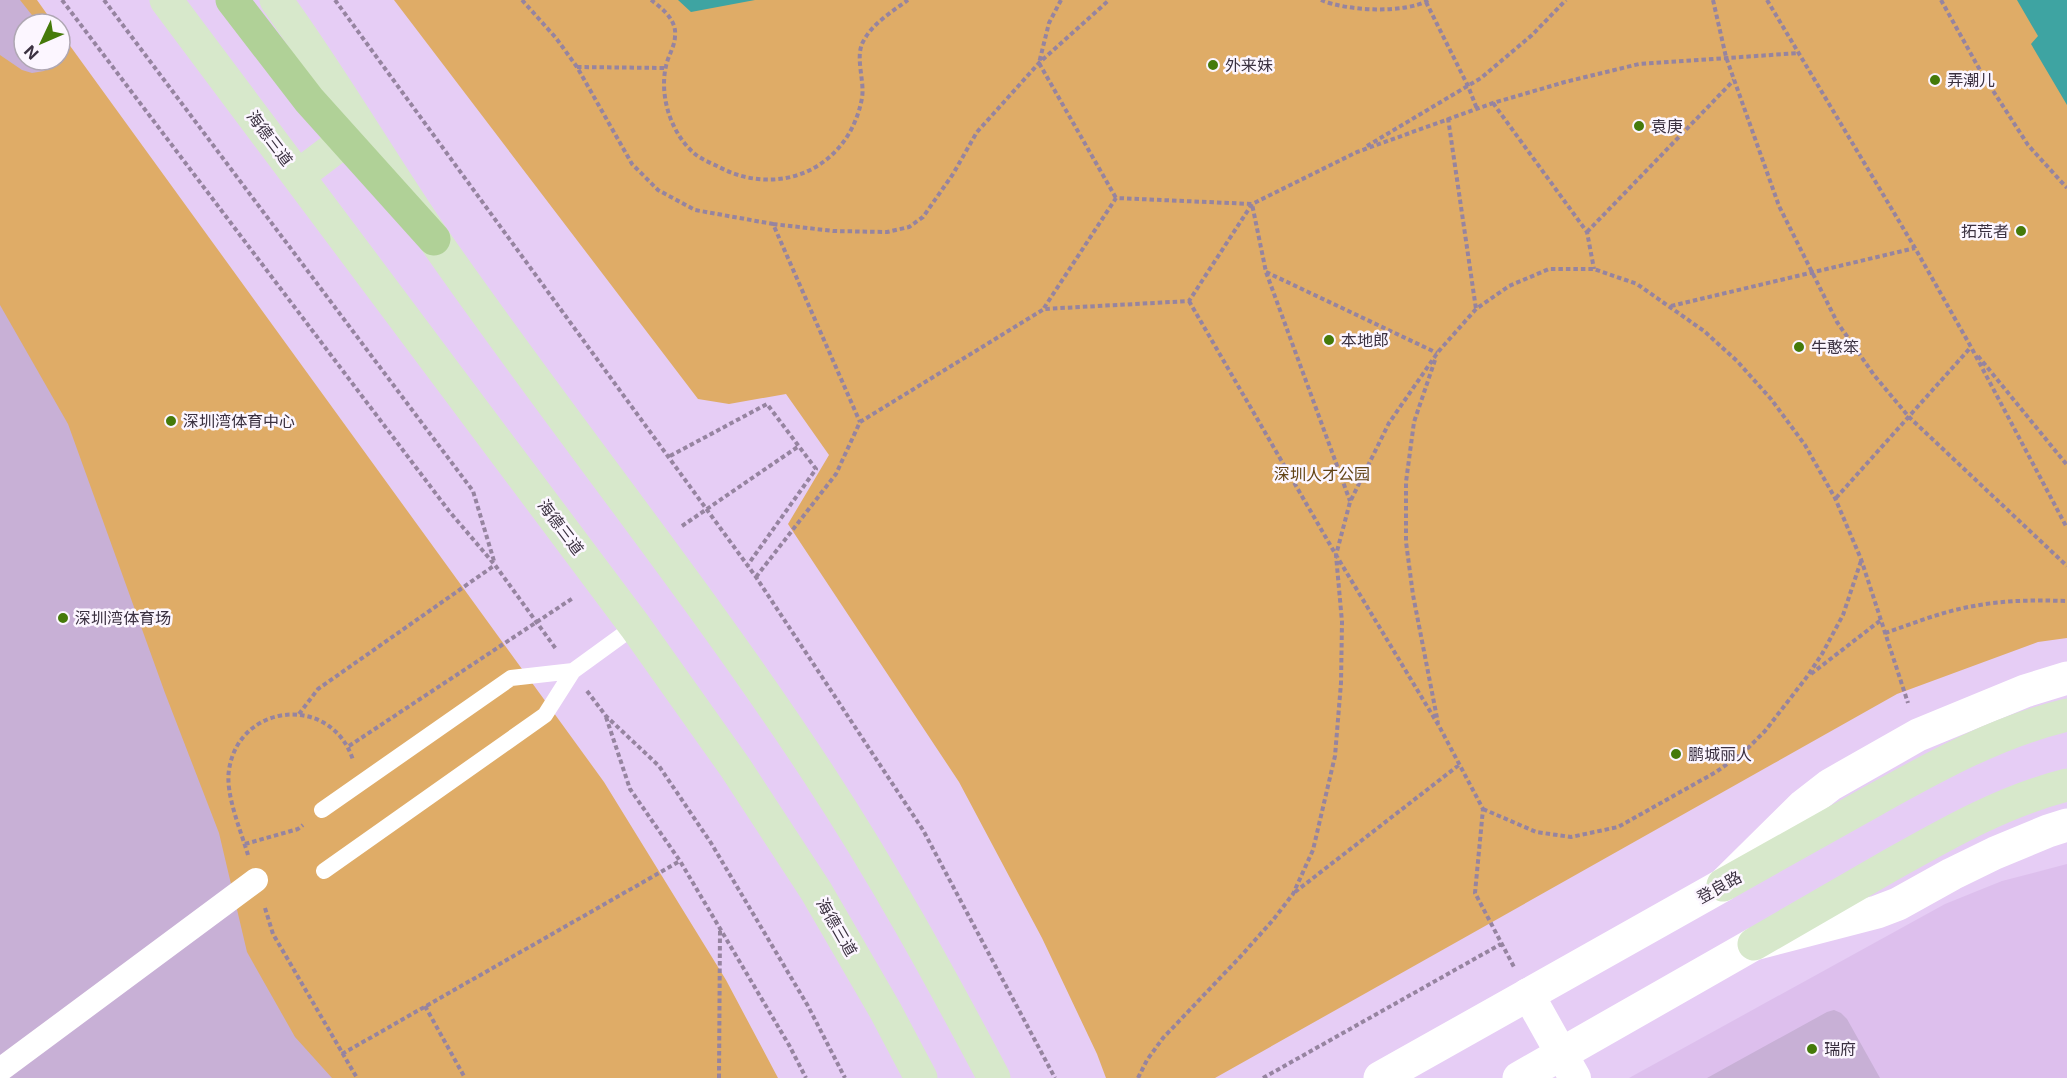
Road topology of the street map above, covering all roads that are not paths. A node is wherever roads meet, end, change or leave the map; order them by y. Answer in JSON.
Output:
{"nodes":[{"id":1,"x":166,"y":0,"type":"edge"},
{"id":2,"x":232,"y":0,"type":"edge"},
{"id":3,"x":276,"y":0,"type":"edge"},
{"id":4,"x":344,"y":141,"type":"junction"},
{"id":5,"x":298,"y":176,"type":"junction"},
{"id":6,"x":434,"y":239,"type":"junction"},
{"id":7,"x":635,"y":626,"type":"junction"},
{"id":8,"x":573,"y":671,"type":"junction"},
{"id":9,"x":2067,"y":678,"type":"edge"},
{"id":10,"x":2067,"y":715,"type":"edge"},
{"id":11,"x":2067,"y":785,"type":"edge"},
{"id":12,"x":322,"y":810,"type":"dead end"},
{"id":13,"x":2067,"y":825,"type":"edge"},
{"id":14,"x":324,"y":871,"type":"dead end"},
{"id":15,"x":256,"y":880,"type":"dead end"},
{"id":16,"x":1723,"y":885,"type":"junction"},
{"id":17,"x":1754,"y":944,"type":"junction"},
{"id":18,"x":1528,"y":994,"type":"junction"},
{"id":19,"x":1569,"y":1066,"type":"edge"},
{"id":20,"x":0,"y":1070,"type":"edge"},
{"id":21,"x":921,"y":1078,"type":"edge"},
{"id":22,"x":994,"y":1078,"type":"edge"},
{"id":23,"x":1380,"y":1078,"type":"edge"},
{"id":24,"x":1519,"y":1078,"type":"edge"}],
"edges":[{"from":1,"to":5,"type":"main road","name":"海德三道"},
{"from":2,"to":4,"type":"main road"},
{"from":3,"to":6,"type":"main road"},
{"from":4,"to":5,"type":"main road"},
{"from":4,"to":6,"type":"main road"},
{"from":5,"to":7,"type":"main road","name":"海德三道"},
{"from":6,"to":22,"type":"main road"},
{"from":7,"to":8,"type":"lane"},
{"from":7,"to":21,"type":"main road","name":"海德三道"},
{"from":8,"to":12,"type":"lane"},
{"from":8,"to":14,"type":"lane"},
{"from":9,"to":16,"type":"street"},
{"from":10,"to":16,"type":"main road","name":"登良路"},
{"from":11,"to":17,"type":"main road"},
{"from":13,"to":17,"type":"street"},
{"from":15,"to":20,"type":"street"},
{"from":16,"to":18,"type":"street","name":"登良路"},
{"from":17,"to":19,"type":"street"},
{"from":18,"to":19,"type":"street"},
{"from":18,"to":23,"type":"street","name":"登良路"},
{"from":19,"to":24,"type":"street"}]}
